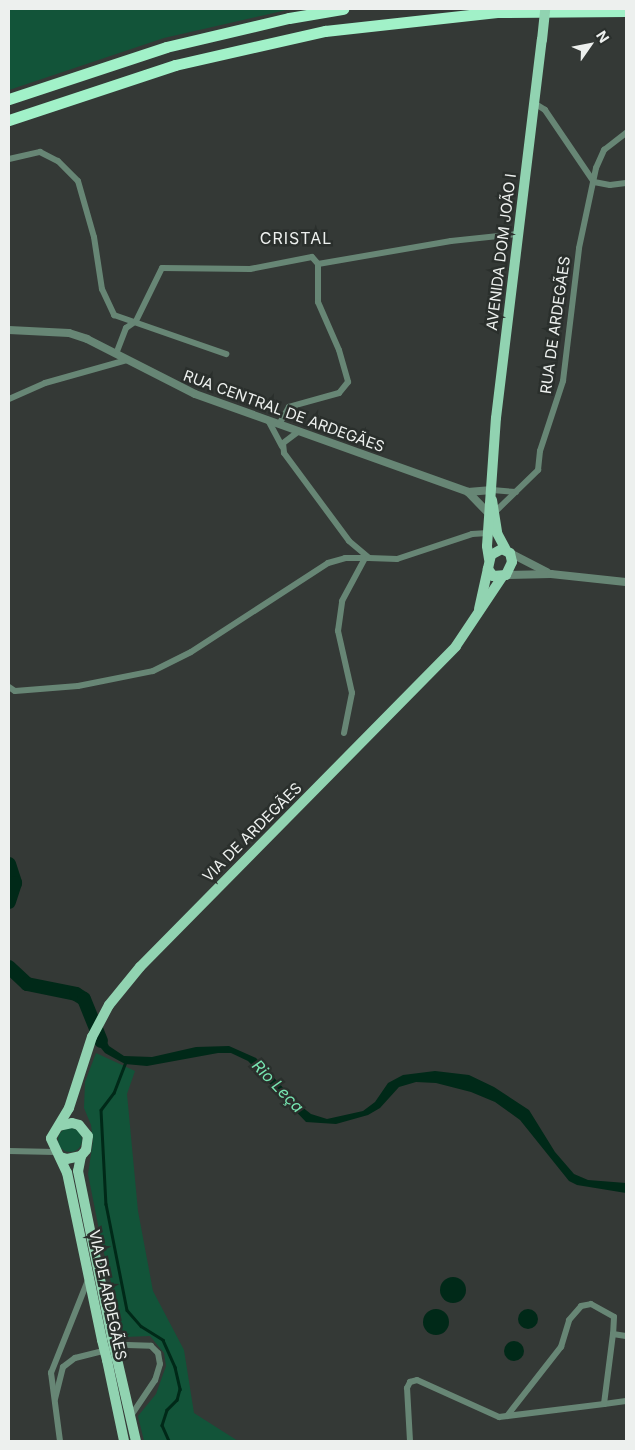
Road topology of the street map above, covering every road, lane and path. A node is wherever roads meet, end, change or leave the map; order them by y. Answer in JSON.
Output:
{"nodes":[{"id":1,"x":343,"y":9,"type":"edge"},
{"id":2,"x":545,"y":9,"type":"edge"},
{"id":3,"x":626,"y":11,"type":"edge"},
{"id":4,"x":9,"y":99,"type":"edge"},
{"id":5,"x":534,"y":103,"type":"junction"},
{"id":6,"x":9,"y":120,"type":"edge"},
{"id":7,"x":626,"y":133,"type":"edge"},
{"id":8,"x":9,"y":159,"type":"edge"},
{"id":9,"x":594,"y":182,"type":"junction"},
{"id":10,"x":626,"y":182,"type":"edge"},
{"id":11,"x":518,"y":234,"type":"junction"},
{"id":12,"x":318,"y":264,"type":"junction"},
{"id":13,"x":136,"y":321,"type":"junction"},
{"id":14,"x":9,"y":330,"type":"edge"},
{"id":15,"x":116,"y":354,"type":"junction"},
{"id":16,"x":226,"y":354,"type":"dead end"},
{"id":17,"x":127,"y":360,"type":"junction"},
{"id":18,"x":9,"y":399,"type":"edge"},
{"id":19,"x":268,"y":420,"type":"junction"},
{"id":20,"x":279,"y":424,"type":"junction"},
{"id":21,"x":298,"y":431,"type":"junction"},
{"id":22,"x":282,"y":445,"type":"junction"},
{"id":23,"x":468,"y":492,"type":"junction"},
{"id":24,"x":516,"y":492,"type":"junction"},
{"id":25,"x":492,"y":494,"type":"junction"},
{"id":26,"x":492,"y":512,"type":"junction"},
{"id":27,"x":488,"y":533,"type":"junction"},
{"id":28,"x":508,"y":552,"type":"junction"},
{"id":29,"x":367,"y":559,"type":"junction"},
{"id":30,"x":488,"y":564,"type":"junction"},
{"id":31,"x":551,"y":574,"type":"junction"},
{"id":32,"x":504,"y":576,"type":"junction"},
{"id":33,"x":626,"y":582,"type":"edge"},
{"id":34,"x":477,"y":617,"type":"junction"},
{"id":35,"x":9,"y":687,"type":"edge"},
{"id":36,"x":344,"y":733,"type":"dead end"},
{"id":37,"x":76,"y":1085,"type":"junction"},
{"id":38,"x":79,"y":1125,"type":"junction"},
{"id":39,"x":59,"y":1126,"type":"junction"},
{"id":40,"x":9,"y":1151,"type":"edge"},
{"id":41,"x":58,"y":1154,"type":"junction"},
{"id":42,"x":81,"y":1156,"type":"junction"},
{"id":43,"x":89,"y":1278,"type":"junction"},
{"id":44,"x":613,"y":1334,"type":"junction"},
{"id":45,"x":626,"y":1336,"type":"edge"},
{"id":46,"x":107,"y":1339,"type":"junction"},
{"id":47,"x":112,"y":1360,"type":"junction"},
{"id":48,"x":55,"y":1399,"type":"junction"},
{"id":49,"x":626,"y":1401,"type":"edge"},
{"id":50,"x":604,"y":1404,"type":"junction"},
{"id":51,"x":507,"y":1416,"type":"junction"},
{"id":52,"x":130,"y":1417,"type":"junction"},
{"id":53,"x":60,"y":1441,"type":"edge"},
{"id":54,"x":124,"y":1441,"type":"edge"},
{"id":55,"x":136,"y":1441,"type":"edge"},
{"id":56,"x":410,"y":1441,"type":"edge"}],
"edges":[{"from":1,"to":4,"type":"highway"},
{"from":2,"to":5,"type":"main road","name":"AVENIDA DOM JOÃO I","bridge":true},
{"from":3,"to":6,"type":"highway"},
{"from":5,"to":9,"type":"street"},
{"from":5,"to":11,"type":"main road","name":"AVENIDA DOM JOÃO I"},
{"from":7,"to":9,"type":"street","name":"RUA DE ARDEGÃES"},
{"from":8,"to":13,"type":"street"},
{"from":9,"to":10,"type":"street"},
{"from":9,"to":24,"type":"street","name":"RUA DE ARDEGÃES"},
{"from":11,"to":12,"type":"street"},
{"from":11,"to":25,"type":"main road","name":"AVENIDA DOM JOÃO I"},
{"from":12,"to":13,"type":"street"},
{"from":12,"to":20,"type":"street"},
{"from":13,"to":15,"type":"street"},
{"from":13,"to":16,"type":"street"},
{"from":14,"to":15,"type":"street","name":"RUA CENTRAL DE ARDEGÃES"},
{"from":15,"to":17,"type":"street","name":"RUA CENTRAL DE ARDEGÃES"},
{"from":17,"to":18,"type":"street"},
{"from":17,"to":19,"type":"street","name":"RUA CENTRAL DE ARDEGÃES"},
{"from":19,"to":20,"type":"street","name":"RUA CENTRAL DE ARDEGÃES"},
{"from":19,"to":22,"type":"street"},
{"from":20,"to":21,"type":"street","name":"RUA CENTRAL DE ARDEGÃES"},
{"from":21,"to":22,"type":"street"},
{"from":21,"to":23,"type":"street","name":"RUA CENTRAL DE ARDEGÃES"},
{"from":22,"to":29,"type":"street"},
{"from":23,"to":25,"type":"street","name":"RUA CENTRAL DE ARDEGÃES"},
{"from":23,"to":26,"type":"street","name":"RUA CENTRAL DE ARDEGÃES"},
{"from":24,"to":25,"type":"street"},
{"from":24,"to":26,"type":"street","name":"RUA DE ARDEGÃES"},
{"from":25,"to":26,"type":"main road","name":"AVENIDA DOM JOÃO I"},
{"from":26,"to":27,"type":"main road","name":"AVENIDA DOM JOÃO I"},
{"from":26,"to":28,"type":"main road","name":"AVENIDA DOM JOÃO I"},
{"from":27,"to":29,"type":"street"},
{"from":27,"to":30,"type":"main road","name":"AVENIDA DOM JOÃO I"},
{"from":28,"to":30,"type":"main road"},
{"from":28,"to":31,"type":"street"},
{"from":28,"to":32,"type":"main road"},
{"from":29,"to":35,"type":"street"},
{"from":29,"to":36,"type":"street"},
{"from":30,"to":32,"type":"main road"},
{"from":30,"to":34,"type":"main road","name":"VIA DE ARDEGÃES"},
{"from":31,"to":32,"type":"street"},
{"from":31,"to":33,"type":"street"},
{"from":32,"to":34,"type":"main road","name":"VIA DE ARDEGÃES"},
{"from":34,"to":37,"type":"main road","name":"VIA DE ARDEGÃES"},
{"from":37,"to":38,"type":"main road","name":"VIA DE ARDEGÃES"},
{"from":37,"to":39,"type":"main road","name":"VIA DE ARDEGÃES"},
{"from":38,"to":39,"type":"main road"},
{"from":38,"to":42,"type":"main road","name":"VIA DE ARDEGÃES"},
{"from":39,"to":41,"type":"main road","name":"VIA DE ARDEGÃES"},
{"from":40,"to":41,"type":"street"},
{"from":41,"to":42,"type":"main road"},
{"from":41,"to":43,"type":"main road","name":"VIA DE ARDEGÃES"},
{"from":42,"to":46,"type":"main road","name":"VIA DE ARDEGÃES"},
{"from":43,"to":46,"type":"main road","name":"VIA DE ARDEGÃES"},
{"from":43,"to":48,"type":"street"},
{"from":44,"to":45,"type":"street"},
{"from":44,"to":50,"type":"street"},
{"from":44,"to":51,"type":"street"},
{"from":46,"to":47,"type":"main road","name":"VIA DE ARDEGÃES","bridge":true},
{"from":47,"to":52,"type":"main road","name":"VIA DE ARDEGÃES"},
{"from":47,"to":54,"type":"main road","name":"VIA DE ARDEGÃES"},
{"from":48,"to":52,"type":"street"},
{"from":48,"to":53,"type":"street"},
{"from":49,"to":50,"type":"street"},
{"from":50,"to":51,"type":"street"},
{"from":51,"to":56,"type":"street"},
{"from":52,"to":55,"type":"main road","name":"VIA DE ARDEGÃES"}]}
